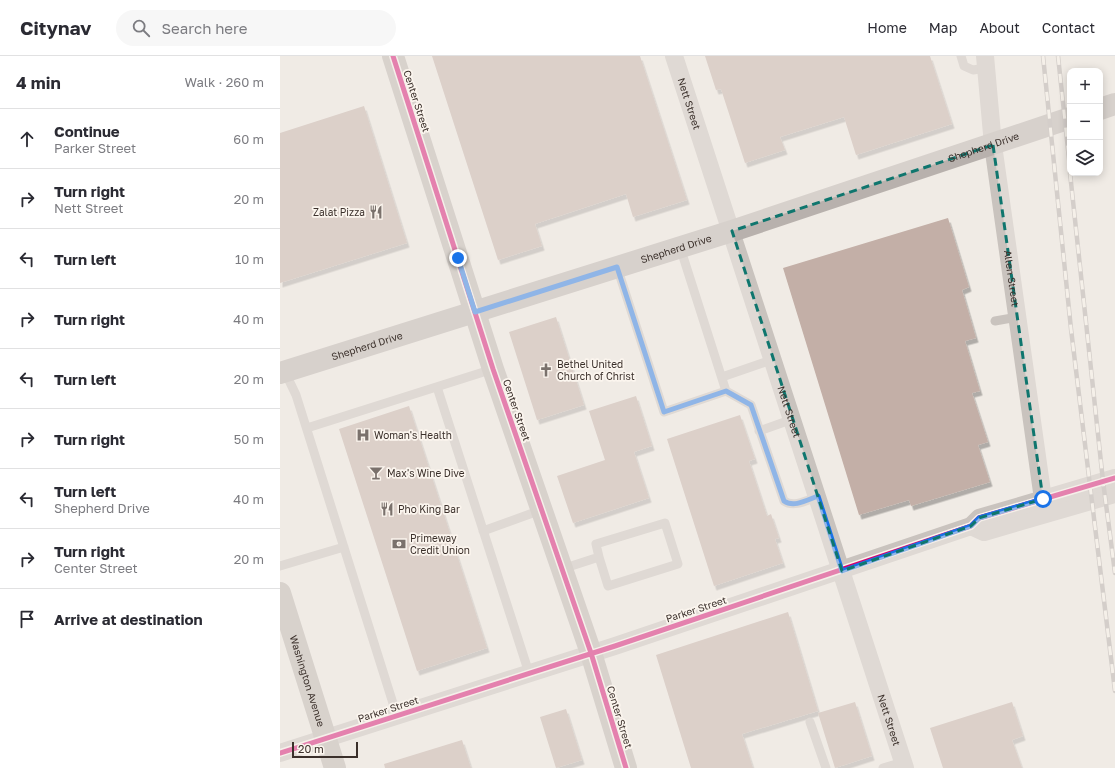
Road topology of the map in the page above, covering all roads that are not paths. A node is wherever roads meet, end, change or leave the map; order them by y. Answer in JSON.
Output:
{"nodes":[{"id":1,"x":393,"y":56,"type":"edge"},
{"id":2,"x":674,"y":56,"type":"edge"},
{"id":3,"x":961,"y":56,"type":"edge"},
{"id":4,"x":986,"y":62,"type":"edge"},
{"id":5,"x":1115,"y":104,"type":"edge"},
{"id":6,"x":1103,"y":108,"type":"edge"},
{"id":7,"x":1067,"y":119,"type":"edge"},
{"id":8,"x":993,"y":145,"type":"junction"},
{"id":9,"x":732,"y":231,"type":"junction"},
{"id":10,"x":680,"y":247,"type":"junction"},
{"id":11,"x":617,"y":267,"type":"junction"},
{"id":12,"x":475,"y":312,"type":"junction"},
{"id":13,"x":1018,"y":317,"type":"junction"},
{"id":14,"x":995,"y":321,"type":"dead end"},
{"id":15,"x":774,"y":359,"type":"junction"},
{"id":16,"x":493,"y":369,"type":"junction"},
{"id":17,"x":283,"y":372,"type":"edge"},
{"id":18,"x":722,"y":377,"type":"junction"},
{"id":19,"x":437,"y":387,"type":"junction"},
{"id":20,"x":726,"y":391,"type":"junction"},
{"id":21,"x":793,"y":419,"type":"junction"},
{"id":22,"x":306,"y":428,"type":"junction"},
{"id":23,"x":759,"y":431,"type":"junction"},
{"id":24,"x":1115,"y":478,"type":"edge"},
{"id":25,"x":1115,"y":494,"type":"edge"},
{"id":26,"x":818,"y":496,"type":"junction"},
{"id":27,"x":1043,"y":499,"type":"junction"},
{"id":28,"x":541,"y":510,"type":"junction"},
{"id":29,"x":971,"y":526,"type":"junction"},
{"id":30,"x":483,"y":531,"type":"junction"},
{"id":31,"x":344,"y":547,"type":"junction"},
{"id":32,"x":599,"y":557,"type":"junction"},
{"id":33,"x":280,"y":566,"type":"edge"},
{"id":34,"x":562,"y":569,"type":"junction"},
{"id":35,"x":842,"y":571,"type":"junction"},
{"id":36,"x":281,"y":598,"type":"edge"},
{"id":37,"x":591,"y":653,"type":"junction"},
{"id":38,"x":529,"y":673,"type":"junction"},
{"id":39,"x":396,"y":716,"type":"junction"},
{"id":40,"x":810,"y":722,"type":"dead end"},
{"id":41,"x":326,"y":739,"type":"junction"},
{"id":42,"x":280,"y":753,"type":"edge"},
{"id":43,"x":904,"y":765,"type":"edge"},
{"id":44,"x":335,"y":768,"type":"edge"},
{"id":45,"x":626,"y":768,"type":"edge"},
{"id":46,"x":826,"y":768,"type":"edge"},
{"id":47,"x":883,"y":768,"type":"edge"}],
"edges":[{"from":1,"to":12,"type":"street","name":"Center Street"},
{"from":2,"to":9,"type":"street","name":"Nett Street"},
{"from":3,"to":4,"type":"lane"},
{"from":4,"to":8,"type":"street","name":"Allen Street"},
{"from":5,"to":6,"type":"main road"},
{"from":7,"to":8,"type":"main road","name":"Shepherd Drive"},
{"from":8,"to":9,"type":"main road","name":"Shepherd Drive"},
{"from":8,"to":13,"type":"street","name":"Allen Street"},
{"from":9,"to":10,"type":"main road","name":"Shepherd Drive"},
{"from":9,"to":15,"type":"street","name":"Nett Street"},
{"from":10,"to":11,"type":"main road","name":"Shepherd Drive"},
{"from":10,"to":18,"type":"lane"},
{"from":11,"to":12,"type":"main road","name":"Shepherd Drive"},
{"from":11,"to":20,"type":"lane"},
{"from":12,"to":16,"type":"street","name":"Center Street"},
{"from":12,"to":17,"type":"main road","name":"Shepherd Drive"},
{"from":13,"to":14,"type":"lane"},
{"from":13,"to":27,"type":"street","name":"Allen Street"},
{"from":15,"to":18,"type":"lane"},
{"from":15,"to":21,"type":"street","name":"Nett Street"},
{"from":16,"to":19,"type":"lane"},
{"from":16,"to":28,"type":"street","name":"Center Street"},
{"from":17,"to":22,"type":"lane"},
{"from":18,"to":20,"type":"lane"},
{"from":19,"to":22,"type":"lane"},
{"from":19,"to":30,"type":"lane"},
{"from":20,"to":23,"type":"lane"},
{"from":21,"to":23,"type":"lane"},
{"from":21,"to":26,"type":"street","name":"Nett Street"},
{"from":22,"to":31,"type":"lane"},
{"from":23,"to":26,"type":"lane"},
{"from":24,"to":27,"type":"street","name":"Parker Street"},
{"from":25,"to":29,"type":"street"},
{"from":26,"to":35,"type":"street","name":"Nett Street"},
{"from":27,"to":29,"type":"street","name":"Parker Street"},
{"from":28,"to":30,"type":"lane"},
{"from":28,"to":34,"type":"street","name":"Center Street"},
{"from":29,"to":35,"type":"street","name":"Parker Street"},
{"from":30,"to":38,"type":"lane"},
{"from":31,"to":33,"type":"lane"},
{"from":31,"to":39,"type":"lane"},
{"from":32,"to":32,"type":"lane"},
{"from":32,"to":34,"type":"lane"},
{"from":34,"to":37,"type":"street","name":"Center Street"},
{"from":35,"to":37,"type":"street","name":"Parker Street"},
{"from":35,"to":43,"type":"street","name":"Nett Street"},
{"from":36,"to":41,"type":"street","name":"Washington Avenue"},
{"from":37,"to":38,"type":"street","name":"Parker Street"},
{"from":37,"to":45,"type":"street","name":"Center Street"},
{"from":38,"to":39,"type":"street","name":"Parker Street"},
{"from":39,"to":41,"type":"street","name":"Parker Street"},
{"from":40,"to":46,"type":"lane"},
{"from":41,"to":42,"type":"street","name":"Parker Street"},
{"from":41,"to":44,"type":"street","name":"Washington Avenue"},
{"from":43,"to":47,"type":"lane"}]}
